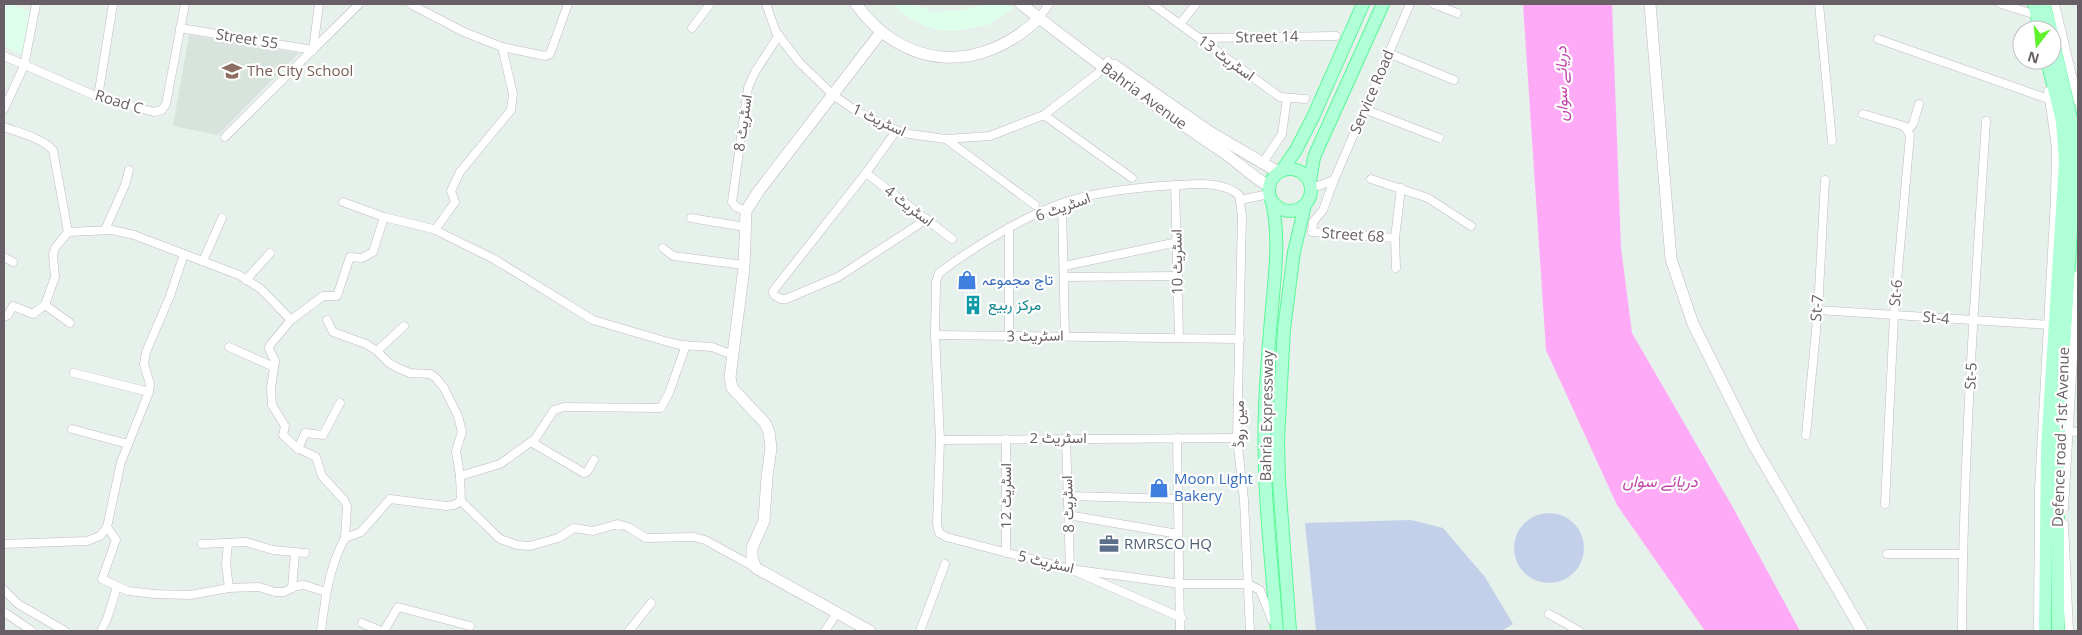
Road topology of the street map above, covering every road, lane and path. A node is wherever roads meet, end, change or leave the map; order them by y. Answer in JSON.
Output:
{"nodes":[{"id":1,"x":35,"y":4,"type":"edge"},
{"id":2,"x":113,"y":4,"type":"edge"},
{"id":3,"x":184,"y":4,"type":"edge"},
{"id":4,"x":320,"y":4,"type":"edge"},
{"id":5,"x":359,"y":4,"type":"edge"},
{"id":6,"x":568,"y":4,"type":"edge"},
{"id":7,"x":710,"y":4,"type":"edge"},
{"id":8,"x":766,"y":4,"type":"edge"},
{"id":9,"x":856,"y":4,"type":"edge"},
{"id":10,"x":1020,"y":4,"type":"edge"},
{"id":11,"x":1033,"y":4,"type":"edge"},
{"id":12,"x":1152,"y":4,"type":"edge"},
{"id":13,"x":1196,"y":4,"type":"edge"},
{"id":14,"x":1363,"y":4,"type":"edge"},
{"id":15,"x":1382,"y":4,"type":"edge"},
{"id":16,"x":1410,"y":4,"type":"edge"},
{"id":17,"x":1434,"y":4,"type":"edge"},
{"id":18,"x":1650,"y":4,"type":"edge"},
{"id":19,"x":1820,"y":4,"type":"edge"},
{"id":20,"x":2001,"y":4,"type":"edge"},
{"id":21,"x":2027,"y":4,"type":"edge"},
{"id":22,"x":2044,"y":4,"type":"edge"},
{"id":23,"x":2055,"y":4,"type":"edge"},
{"id":24,"x":412,"y":5,"type":"dead end"},
{"id":25,"x":2032,"y":8,"type":"edge"},
{"id":26,"x":1044,"y":11,"type":"edge"},
{"id":27,"x":1457,"y":12,"type":"dead end"},
{"id":28,"x":2036,"y":20,"type":"edge"},
{"id":29,"x":2048,"y":20,"type":"edge"},
{"id":30,"x":1180,"y":24,"type":"junction"},
{"id":31,"x":180,"y":28,"type":"junction"},
{"id":32,"x":692,"y":28,"type":"dead end"},
{"id":33,"x":881,"y":32,"type":"junction"},
{"id":34,"x":779,"y":36,"type":"junction"},
{"id":35,"x":1336,"y":36,"type":"dead end"},
{"id":36,"x":1199,"y":38,"type":"junction"},
{"id":37,"x":1878,"y":39,"type":"dead end"},
{"id":38,"x":502,"y":47,"type":"junction"},
{"id":39,"x":313,"y":50,"type":"junction"},
{"id":40,"x":1388,"y":53,"type":"junction"},
{"id":41,"x":4,"y":56,"type":"edge"},
{"id":42,"x":1106,"y":64,"type":"junction"},
{"id":43,"x":24,"y":66,"type":"junction"},
{"id":44,"x":2043,"y":70,"type":"edge"},
{"id":45,"x":2049,"y":70,"type":"edge"},
{"id":46,"x":2060,"y":70,"type":"edge"},
{"id":47,"x":1454,"y":80,"type":"dead end"},
{"id":48,"x":833,"y":95,"type":"junction"},
{"id":49,"x":98,"y":97,"type":"junction"},
{"id":50,"x":1287,"y":98,"type":"junction"},
{"id":51,"x":1305,"y":99,"type":"dead end"},
{"id":52,"x":2050,"y":100,"type":"junction"},
{"id":53,"x":2078,"y":101,"type":"edge"},
{"id":54,"x":1919,"y":104,"type":"dead end"},
{"id":55,"x":4,"y":109,"type":"edge"},
{"id":56,"x":1364,"y":109,"type":"junction"},
{"id":57,"x":1863,"y":114,"type":"dead end"},
{"id":58,"x":1044,"y":115,"type":"junction"},
{"id":59,"x":1986,"y":121,"type":"dead end"},
{"id":60,"x":4,"y":127,"type":"edge"},
{"id":61,"x":1908,"y":130,"type":"junction"},
{"id":62,"x":896,"y":131,"type":"junction"},
{"id":63,"x":225,"y":137,"type":"dead end"},
{"id":64,"x":1440,"y":138,"type":"dead end"},
{"id":65,"x":946,"y":139,"type":"junction"},
{"id":66,"x":1832,"y":141,"type":"dead end"},
{"id":67,"x":1262,"y":164,"type":"junction"},
{"id":68,"x":128,"y":170,"type":"dead end"},
{"id":69,"x":1280,"y":171,"type":"junction"},
{"id":70,"x":866,"y":173,"type":"junction"},
{"id":71,"x":1132,"y":178,"type":"dead end"},
{"id":72,"x":1371,"y":179,"type":"dead end"},
{"id":73,"x":1334,"y":180,"type":"junction"},
{"id":74,"x":1825,"y":180,"type":"dead end"},
{"id":75,"x":1311,"y":183,"type":"junction"},
{"id":76,"x":1175,"y":185,"type":"junction"},
{"id":77,"x":1401,"y":188,"type":"junction"},
{"id":78,"x":1270,"y":194,"type":"junction"},
{"id":79,"x":1240,"y":200,"type":"junction"},
{"id":80,"x":343,"y":202,"type":"dead end"},
{"id":81,"x":1062,"y":204,"type":"junction"},
{"id":82,"x":1035,"y":205,"type":"dead end"},
{"id":83,"x":1305,"y":206,"type":"junction"},
{"id":84,"x":746,"y":212,"type":"junction"},
{"id":85,"x":384,"y":216,"type":"junction"},
{"id":86,"x":222,"y":218,"type":"dead end"},
{"id":87,"x":691,"y":218,"type":"dead end"},
{"id":88,"x":927,"y":219,"type":"junction"},
{"id":89,"x":745,"y":226,"type":"junction"},
{"id":90,"x":1471,"y":226,"type":"dead end"},
{"id":91,"x":1009,"y":228,"type":"junction"},
{"id":92,"x":105,"y":230,"type":"junction"},
{"id":93,"x":435,"y":230,"type":"junction"},
{"id":94,"x":68,"y":232,"type":"junction"},
{"id":95,"x":1312,"y":232,"type":"joint"},
{"id":96,"x":952,"y":238,"type":"dead end"},
{"id":97,"x":1394,"y":238,"type":"junction"},
{"id":98,"x":1178,"y":242,"type":"junction"},
{"id":99,"x":663,"y":248,"type":"dead end"},
{"id":100,"x":270,"y":253,"type":"dead end"},
{"id":101,"x":184,"y":254,"type":"junction"},
{"id":102,"x":4,"y":257,"type":"edge"},
{"id":103,"x":203,"y":261,"type":"junction"},
{"id":104,"x":13,"y":262,"type":"dead end"},
{"id":105,"x":744,"y":265,"type":"junction"},
{"id":106,"x":1064,"y":266,"type":"junction"},
{"id":107,"x":1396,"y":268,"type":"dead end"},
{"id":108,"x":2078,"y":275,"type":"edge"},
{"id":109,"x":1178,"y":276,"type":"junction"},
{"id":110,"x":1064,"y":277,"type":"junction"},
{"id":111,"x":246,"y":280,"type":"junction"},
{"id":112,"x":45,"y":306,"type":"junction"},
{"id":113,"x":1818,"y":310,"type":"junction"},
{"id":114,"x":1894,"y":315,"type":"junction"},
{"id":115,"x":4,"y":317,"type":"edge"},
{"id":116,"x":291,"y":320,"type":"junction"},
{"id":117,"x":327,"y":320,"type":"dead end"},
{"id":118,"x":70,"y":322,"type":"dead end"},
{"id":119,"x":1973,"y":322,"type":"junction"},
{"id":120,"x":2051,"y":325,"type":"junction"},
{"id":121,"x":404,"y":326,"type":"dead end"},
{"id":122,"x":2076,"y":327,"type":"edge"},
{"id":123,"x":935,"y":335,"type":"junction"},
{"id":124,"x":1065,"y":336,"type":"junction"},
{"id":125,"x":1009,"y":337,"type":"junction"},
{"id":126,"x":1179,"y":338,"type":"junction"},
{"id":127,"x":1240,"y":339,"type":"junction"},
{"id":128,"x":686,"y":345,"type":"junction"},
{"id":129,"x":229,"y":347,"type":"dead end"},
{"id":130,"x":377,"y":351,"type":"junction"},
{"id":131,"x":733,"y":355,"type":"junction"},
{"id":132,"x":274,"y":367,"type":"junction"},
{"id":133,"x":74,"y":373,"type":"dead end"},
{"id":134,"x":149,"y":392,"type":"junction"},
{"id":135,"x":340,"y":403,"type":"dead end"},
{"id":136,"x":72,"y":429,"type":"dead end"},
{"id":137,"x":2068,"y":431,"type":"junction"},
{"id":138,"x":2078,"y":432,"type":"edge"},
{"id":139,"x":1806,"y":436,"type":"dead end"},
{"id":140,"x":1066,"y":438,"type":"junction"},
{"id":141,"x":1177,"y":438,"type":"junction"},
{"id":142,"x":1237,"y":438,"type":"junction"},
{"id":143,"x":1006,"y":439,"type":"junction"},
{"id":144,"x":940,"y":440,"type":"junction"},
{"id":145,"x":531,"y":442,"type":"junction"},
{"id":146,"x":128,"y":444,"type":"junction"},
{"id":147,"x":298,"y":448,"type":"junction"},
{"id":148,"x":594,"y":460,"type":"dead end"},
{"id":149,"x":460,"y":476,"type":"junction"},
{"id":150,"x":1068,"y":496,"type":"junction"},
{"id":151,"x":1178,"y":499,"type":"junction"},
{"id":152,"x":460,"y":501,"type":"junction"},
{"id":153,"x":1885,"y":504,"type":"dead end"},
{"id":154,"x":1068,"y":515,"type":"junction"},
{"id":155,"x":107,"y":528,"type":"junction"},
{"id":156,"x":1178,"y":534,"type":"junction"},
{"id":157,"x":345,"y":538,"type":"junction"},
{"id":158,"x":228,"y":543,"type":"junction"},
{"id":159,"x":4,"y":544,"type":"edge"},
{"id":160,"x":202,"y":544,"type":"dead end"},
{"id":161,"x":295,"y":553,"type":"junction"},
{"id":162,"x":305,"y":553,"type":"dead end"},
{"id":163,"x":1006,"y":553,"type":"junction"},
{"id":164,"x":1888,"y":554,"type":"dead end"},
{"id":165,"x":1962,"y":554,"type":"junction"},
{"id":166,"x":945,"y":564,"type":"dead end"},
{"id":167,"x":756,"y":568,"type":"junction"},
{"id":168,"x":1070,"y":569,"type":"junction"},
{"id":169,"x":1180,"y":584,"type":"junction"},
{"id":170,"x":1248,"y":584,"type":"junction"},
{"id":171,"x":117,"y":586,"type":"junction"},
{"id":172,"x":230,"y":588,"type":"junction"},
{"id":173,"x":292,"y":588,"type":"junction"},
{"id":174,"x":4,"y":590,"type":"edge"},
{"id":175,"x":326,"y":592,"type":"junction"},
{"id":176,"x":651,"y":603,"type":"dead end"},
{"id":177,"x":4,"y":612,"type":"edge"},
{"id":178,"x":837,"y":613,"type":"junction"},
{"id":179,"x":1550,"y":614,"type":"dead end"},
{"id":180,"x":1182,"y":618,"type":"junction"},
{"id":181,"x":362,"y":623,"type":"dead end"},
{"id":182,"x":470,"y":626,"type":"dead end"},
{"id":183,"x":32,"y":631,"type":"edge"},
{"id":184,"x":65,"y":631,"type":"edge"},
{"id":185,"x":101,"y":631,"type":"edge"},
{"id":186,"x":321,"y":631,"type":"edge"},
{"id":187,"x":383,"y":631,"type":"edge"},
{"id":188,"x":629,"y":631,"type":"edge"},
{"id":189,"x":825,"y":631,"type":"edge"},
{"id":190,"x":870,"y":631,"type":"edge"},
{"id":191,"x":920,"y":631,"type":"edge"},
{"id":192,"x":1180,"y":631,"type":"edge"},
{"id":193,"x":1250,"y":631,"type":"edge"},
{"id":194,"x":1276,"y":631,"type":"edge"},
{"id":195,"x":1290,"y":631,"type":"edge"},
{"id":196,"x":1579,"y":631,"type":"edge"},
{"id":197,"x":1862,"y":631,"type":"edge"},
{"id":198,"x":1962,"y":631,"type":"edge"},
{"id":199,"x":2038,"y":631,"type":"edge"},
{"id":200,"x":2045,"y":631,"type":"edge"},
{"id":201,"x":2058,"y":631,"type":"edge"},
{"id":202,"x":2069,"y":631,"type":"edge"}],
"edges":[{"from":1,"to":43,"type":"street"},
{"from":2,"to":49,"type":"street"},
{"from":3,"to":31,"type":"street","name":"Road C"},
{"from":4,"to":39,"type":"street"},
{"from":5,"to":39,"type":"street"},
{"from":6,"to":38,"type":"street"},
{"from":7,"to":32,"type":"street"},
{"from":8,"to":34,"type":"street","name":"اسٹریٹ 1"},
{"from":9,"to":33,"type":"street"},
{"from":10,"to":26,"type":"street","name":"Bahria Avenue"},
{"from":11,"to":26,"type":"street","name":"Bahria Avenue"},
{"from":12,"to":30,"type":"street","name":"اسٹریٹ 13"},
{"from":13,"to":30,"type":"street"},
{"from":14,"to":69,"type":"main road"},
{"from":15,"to":75,"type":"main road"},
{"from":16,"to":40,"type":"street","name":"Service Road"},
{"from":17,"to":27,"type":"street"},
{"from":18,"to":197,"type":"street"},
{"from":19,"to":66,"type":"street"},
{"from":20,"to":25,"type":"street"},
{"from":21,"to":25,"type":"street"},
{"from":22,"to":29,"type":"main road"},
{"from":23,"to":53,"type":"street"},
{"from":24,"to":38,"type":"street"},
{"from":25,"to":28,"type":"main road"},
{"from":26,"to":33,"type":"street"},
{"from":26,"to":42,"type":"street","name":"Bahria Avenue"},
{"from":30,"to":36,"type":"street","name":"اسٹریٹ 13"},
{"from":31,"to":39,"type":"street","name":"Street 55"},
{"from":31,"to":49,"type":"street","name":"Road C"},
{"from":33,"to":48,"type":"street"},
{"from":34,"to":48,"type":"street","name":"اسٹریٹ 1"},
{"from":34,"to":84,"type":"street","name":"اسٹریٹ 8"},
{"from":35,"to":36,"type":"street","name":"Street 14"},
{"from":36,"to":50,"type":"street","name":"اسٹریٹ 13"},
{"from":37,"to":52,"type":"street"},
{"from":38,"to":93,"type":"street"},
{"from":39,"to":63,"type":"street"},
{"from":40,"to":47,"type":"street"},
{"from":40,"to":56,"type":"street","name":"Service Road"},
{"from":41,"to":43,"type":"street","name":"Road C"},
{"from":42,"to":58,"type":"street","name":"اسٹریٹ 1"},
{"from":42,"to":67,"type":"street","name":"Bahria Avenue"},
{"from":42,"to":78,"type":"street","name":"Bahria Avenue"},
{"from":43,"to":49,"type":"street","name":"Road C"},
{"from":43,"to":55,"type":"street"},
{"from":44,"to":52,"type":"street"},
{"from":45,"to":120,"type":"main road"},
{"from":46,"to":201,"type":"main road","name":"Defence road -1st Avenue"},
{"from":48,"to":62,"type":"street","name":"اسٹریٹ 1"},
{"from":48,"to":84,"type":"street"},
{"from":50,"to":51,"type":"street","name":"اسٹریٹ 13"},
{"from":50,"to":67,"type":"street"},
{"from":52,"to":120,"type":"street"},
{"from":54,"to":61,"type":"street"},
{"from":56,"to":64,"type":"street"},
{"from":56,"to":73,"type":"street","name":"Service Road"},
{"from":57,"to":61,"type":"street"},
{"from":58,"to":65,"type":"street","name":"اسٹریٹ 1"},
{"from":58,"to":71,"type":"street"},
{"from":59,"to":119,"type":"street","name":"St-5"},
{"from":60,"to":94,"type":"street"},
{"from":61,"to":114,"type":"street","name":"St-6"},
{"from":62,"to":65,"type":"street","name":"اسٹریٹ 1"},
{"from":62,"to":70,"type":"street"},
{"from":65,"to":82,"type":"street"},
{"from":67,"to":69,"type":"street","name":"Bahria Avenue"},
{"from":68,"to":92,"type":"street"},
{"from":69,"to":75,"type":"main road"},
{"from":69,"to":78,"type":"main road"},
{"from":70,"to":88,"type":"street","name":"اسٹریٹ 4"},
{"from":70,"to":88,"type":"street"},
{"from":72,"to":77,"type":"street"},
{"from":73,"to":75,"type":"street"},
{"from":73,"to":95,"type":"street","name":"Service Road"},
{"from":74,"to":113,"type":"street","name":"St-7"},
{"from":75,"to":83,"type":"main road"},
{"from":76,"to":79,"type":"street","name":"اسٹریٹ 6"},
{"from":76,"to":81,"type":"street","name":"اسٹریٹ 6"},
{"from":76,"to":98,"type":"street","name":"اسٹریٹ 10"},
{"from":77,"to":90,"type":"street"},
{"from":77,"to":97,"type":"street"},
{"from":78,"to":79,"type":"street"},
{"from":78,"to":83,"type":"main road"},
{"from":78,"to":194,"type":"main road","name":"Bahria Expressway"},
{"from":79,"to":127,"type":"street","name":"مین روڈ"},
{"from":80,"to":85,"type":"street"},
{"from":81,"to":91,"type":"street","name":"اسٹریٹ 6"},
{"from":81,"to":106,"type":"street"},
{"from":83,"to":195,"type":"main road","name":"Bahria Expressway"},
{"from":84,"to":89,"type":"street"},
{"from":85,"to":93,"type":"street"},
{"from":85,"to":116,"type":"street"},
{"from":86,"to":103,"type":"street"},
{"from":87,"to":89,"type":"street"},
{"from":88,"to":96,"type":"street","name":"اسٹریٹ 4"},
{"from":89,"to":105,"type":"street"},
{"from":91,"to":123,"type":"street","name":"اسٹریٹ 6"},
{"from":91,"to":125,"type":"street"},
{"from":92,"to":94,"type":"street"},
{"from":92,"to":101,"type":"street"},
{"from":93,"to":128,"type":"street"},
{"from":94,"to":112,"type":"street"},
{"from":95,"to":97,"type":"street","name":"Street 68"},
{"from":97,"to":107,"type":"street"},
{"from":98,"to":106,"type":"street"},
{"from":98,"to":109,"type":"street","name":"اسٹریٹ 10"},
{"from":99,"to":105,"type":"street"},
{"from":100,"to":111,"type":"street"},
{"from":101,"to":103,"type":"street"},
{"from":101,"to":134,"type":"street"},
{"from":102,"to":104,"type":"street"},
{"from":103,"to":111,"type":"street"},
{"from":105,"to":131,"type":"street"},
{"from":106,"to":110,"type":"street"},
{"from":108,"to":122,"type":"street"},
{"from":109,"to":110,"type":"street"},
{"from":109,"to":126,"type":"street","name":"اسٹریٹ 10"},
{"from":110,"to":124,"type":"street"},
{"from":111,"to":116,"type":"street"},
{"from":112,"to":115,"type":"street"},
{"from":112,"to":118,"type":"street"},
{"from":113,"to":114,"type":"street","name":"St-4"},
{"from":113,"to":139,"type":"street","name":"St-7"},
{"from":114,"to":119,"type":"street","name":"St-4"},
{"from":114,"to":153,"type":"street","name":"St-6"},
{"from":116,"to":132,"type":"street"},
{"from":117,"to":130,"type":"street"},
{"from":119,"to":120,"type":"street","name":"St-4"},
{"from":119,"to":165,"type":"street","name":"St-5"},
{"from":120,"to":199,"type":"street"},
{"from":120,"to":200,"type":"main road"},
{"from":121,"to":130,"type":"street"},
{"from":122,"to":137,"type":"street"},
{"from":123,"to":125,"type":"street","name":"اسٹریٹ 3"},
{"from":123,"to":144,"type":"street"},
{"from":124,"to":125,"type":"street","name":"اسٹریٹ 3"},
{"from":124,"to":126,"type":"street","name":"اسٹریٹ 3"},
{"from":126,"to":127,"type":"street","name":"اسٹریٹ 3"},
{"from":127,"to":142,"type":"street","name":"مین روڈ"},
{"from":128,"to":131,"type":"street"},
{"from":128,"to":145,"type":"street"},
{"from":129,"to":132,"type":"street"},
{"from":130,"to":149,"type":"street"},
{"from":131,"to":167,"type":"street"},
{"from":132,"to":147,"type":"street"},
{"from":133,"to":134,"type":"street"},
{"from":134,"to":146,"type":"street"},
{"from":135,"to":147,"type":"street"},
{"from":136,"to":146,"type":"street"},
{"from":137,"to":138,"type":"street"},
{"from":137,"to":202,"type":"street"},
{"from":140,"to":141,"type":"street","name":"اسٹریٹ 2"},
{"from":140,"to":143,"type":"street","name":"اسٹریٹ 2"},
{"from":140,"to":150,"type":"street","name":"اسٹریٹ 8"},
{"from":141,"to":142,"type":"street","name":"اسٹریٹ 2"},
{"from":141,"to":151,"type":"street"},
{"from":142,"to":170,"type":"street","name":"مین روڈ"},
{"from":143,"to":144,"type":"street","name":"اسٹریٹ 2"},
{"from":143,"to":163,"type":"street","name":"اسٹریٹ 12"},
{"from":144,"to":163,"type":"street","name":"اسٹریٹ 5"},
{"from":145,"to":148,"type":"street"},
{"from":145,"to":149,"type":"street"},
{"from":146,"to":155,"type":"street"},
{"from":147,"to":157,"type":"street"},
{"from":149,"to":152,"type":"street"},
{"from":150,"to":151,"type":"street"},
{"from":150,"to":154,"type":"street","name":"اسٹریٹ 8"},
{"from":151,"to":156,"type":"street"},
{"from":152,"to":157,"type":"street"},
{"from":152,"to":167,"type":"street"},
{"from":154,"to":156,"type":"street"},
{"from":154,"to":168,"type":"street","name":"اسٹریٹ 8"},
{"from":155,"to":159,"type":"street"},
{"from":155,"to":171,"type":"street"},
{"from":156,"to":169,"type":"street"},
{"from":157,"to":175,"type":"street"},
{"from":158,"to":160,"type":"street"},
{"from":158,"to":161,"type":"street"},
{"from":158,"to":172,"type":"street"},
{"from":161,"to":162,"type":"street"},
{"from":161,"to":173,"type":"street"},
{"from":163,"to":168,"type":"street","name":"اسٹریٹ 5"},
{"from":164,"to":165,"type":"street"},
{"from":165,"to":198,"type":"street","name":"St-5"},
{"from":166,"to":191,"type":"street"},
{"from":167,"to":178,"type":"street"},
{"from":168,"to":169,"type":"street","name":"اسٹریٹ 5"},
{"from":168,"to":180,"type":"street"},
{"from":169,"to":170,"type":"street","name":"اسٹریٹ 5"},
{"from":169,"to":180,"type":"street"},
{"from":170,"to":193,"type":"street","name":"مین روڈ"},
{"from":170,"to":194,"type":"street"},
{"from":171,"to":172,"type":"street"},
{"from":171,"to":185,"type":"street"},
{"from":172,"to":173,"type":"street"},
{"from":173,"to":175,"type":"street"},
{"from":174,"to":184,"type":"street"},
{"from":175,"to":186,"type":"street"},
{"from":176,"to":188,"type":"street"},
{"from":177,"to":183,"type":"street"},
{"from":178,"to":189,"type":"street"},
{"from":178,"to":190,"type":"street"},
{"from":179,"to":196,"type":"street"},
{"from":180,"to":192,"type":"street"},
{"from":181,"to":187,"type":"street"},
{"from":182,"to":187,"type":"street"}]}
